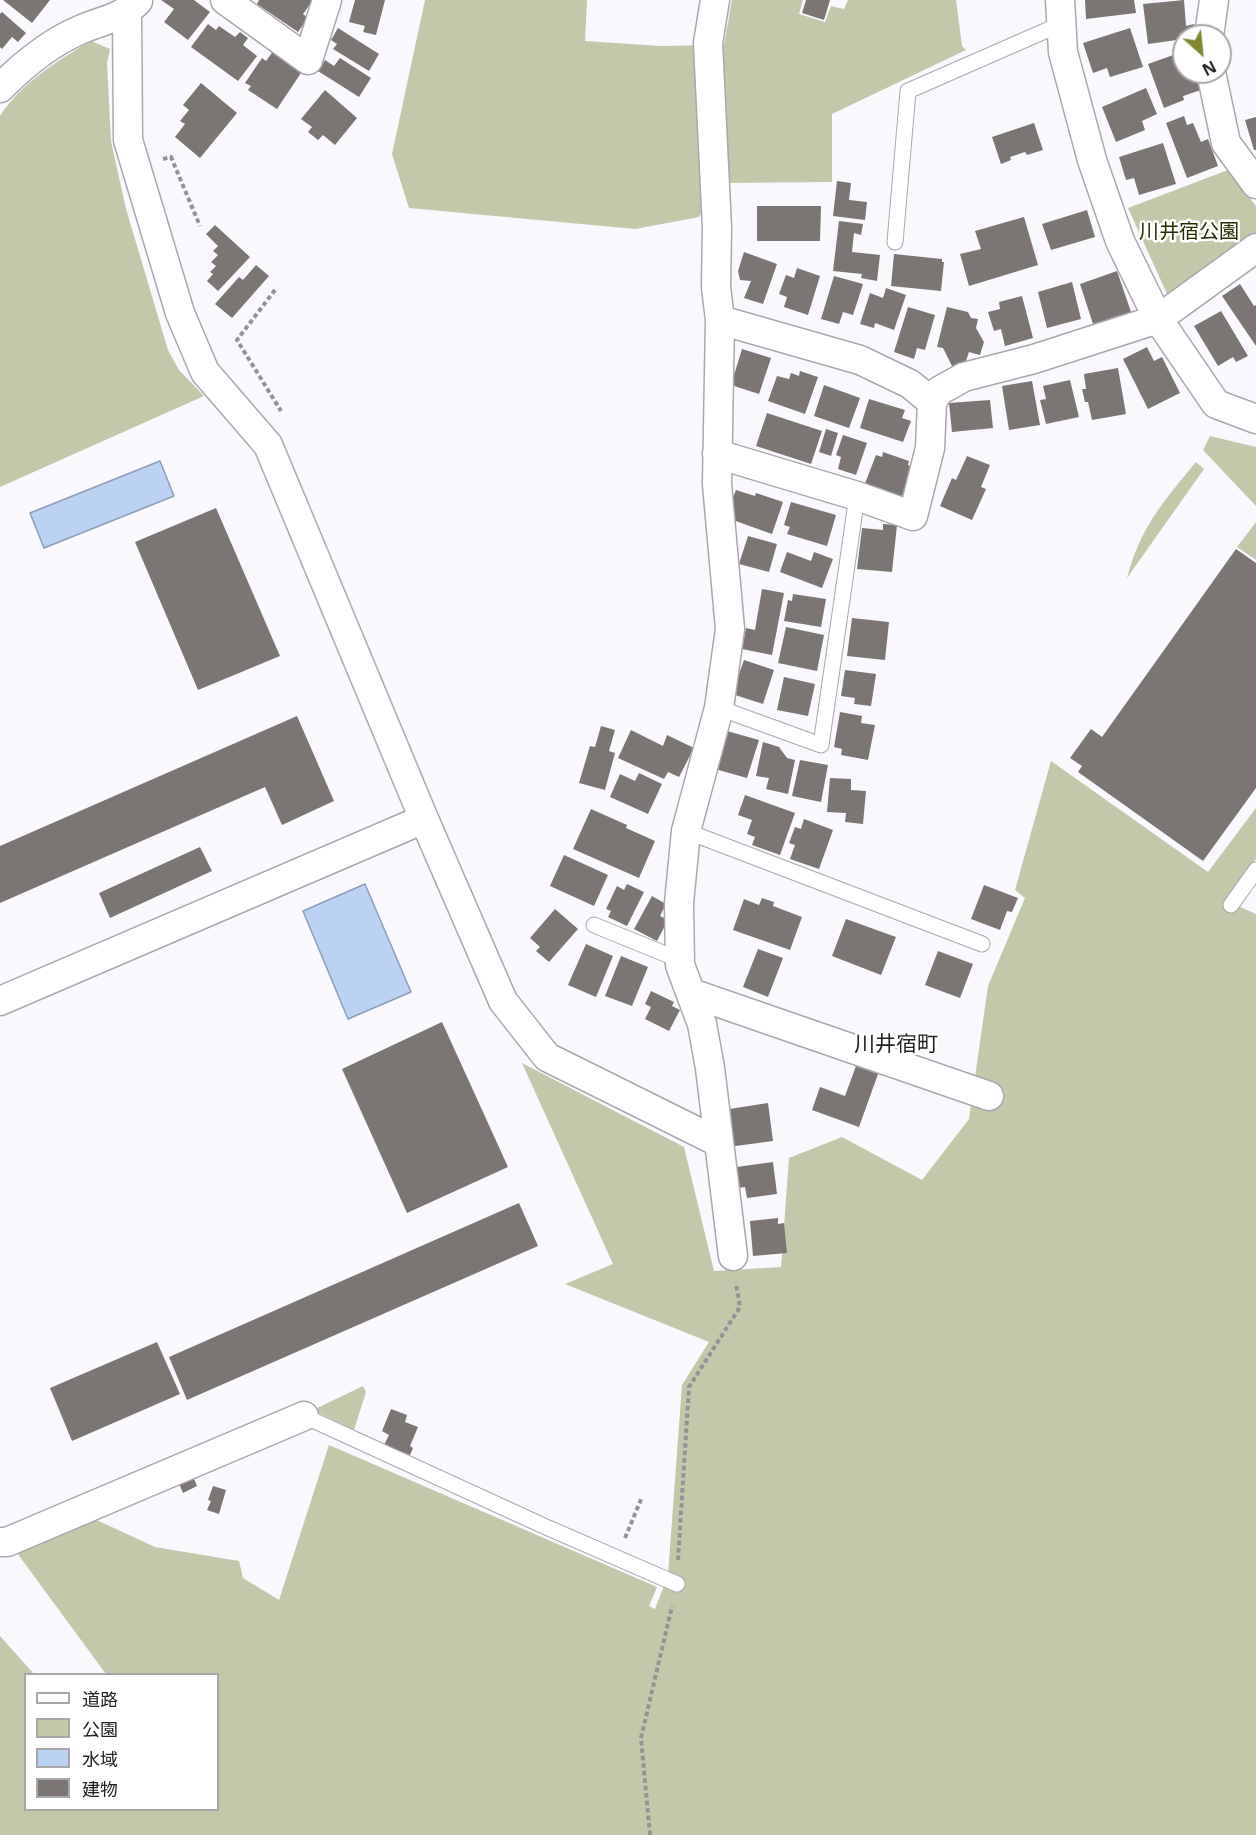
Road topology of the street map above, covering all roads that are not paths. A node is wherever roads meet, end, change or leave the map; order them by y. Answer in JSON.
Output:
{"nodes":[{"id":1,"x":225,"y":0,"type":"edge"},
{"id":2,"x":327,"y":0,"type":"edge"},
{"id":3,"x":715,"y":0,"type":"edge"},
{"id":4,"x":1214,"y":0,"type":"edge"},
{"id":5,"x":134,"y":6,"type":"edge"},
{"id":6,"x":1061,"y":12,"type":"edge"},
{"id":7,"x":1211,"y":24,"type":"edge"},
{"id":8,"x":1214,"y":84,"type":"edge"},
{"id":9,"x":0,"y":88,"type":"edge"},
{"id":10,"x":1256,"y":184,"type":"edge"},
{"id":11,"x":895,"y":242,"type":"dead end"},
{"id":12,"x":1256,"y":248,"type":"edge"},
{"id":13,"x":1158,"y":319,"type":"junction"},
{"id":14,"x":720,"y":320,"type":"junction"},
{"id":15,"x":932,"y":402,"type":"junction"},
{"id":16,"x":1256,"y":419,"type":"edge"},
{"id":17,"x":717,"y":454,"type":"junction"},
{"id":18,"x":857,"y":496,"type":"junction"},
{"id":19,"x":719,"y":708,"type":"junction"},
{"id":20,"x":424,"y":819,"type":"junction"},
{"id":21,"x":686,"y":831,"type":"junction"},
{"id":22,"x":1256,"y":870,"type":"edge"},
{"id":23,"x":1231,"y":905,"type":"dead end"},
{"id":24,"x":594,"y":926,"type":"dead end"},
{"id":25,"x":982,"y":944,"type":"dead end"},
{"id":26,"x":680,"y":960,"type":"junction"},
{"id":27,"x":691,"y":993,"type":"junction"},
{"id":28,"x":0,"y":1001,"type":"edge"},
{"id":29,"x":988,"y":1096,"type":"dead end"},
{"id":30,"x":718,"y":1142,"type":"junction"},
{"id":31,"x":733,"y":1256,"type":"road end"},
{"id":32,"x":304,"y":1416,"type":"joint"},
{"id":33,"x":0,"y":1542,"type":"edge"},
{"id":34,"x":677,"y":1584,"type":"road end"}],
"edges":[{"from":1,"to":2,"type":"street"},
{"from":3,"to":14,"type":"street"},
{"from":4,"to":7,"type":"street"},
{"from":5,"to":9,"type":"street"},
{"from":5,"to":20,"type":"street"},
{"from":6,"to":11,"type":"lane"},
{"from":6,"to":13,"type":"street"},
{"from":8,"to":10,"type":"street"},
{"from":12,"to":13,"type":"street"},
{"from":13,"to":15,"type":"street"},
{"from":13,"to":16,"type":"street"},
{"from":14,"to":15,"type":"street"},
{"from":14,"to":17,"type":"street"},
{"from":15,"to":18,"type":"street"},
{"from":17,"to":18,"type":"street"},
{"from":17,"to":19,"type":"street"},
{"from":18,"to":19,"type":"lane"},
{"from":19,"to":21,"type":"street"},
{"from":20,"to":28,"type":"street"},
{"from":20,"to":30,"type":"street"},
{"from":21,"to":25,"type":"lane"},
{"from":21,"to":26,"type":"street"},
{"from":22,"to":23,"type":"lane"},
{"from":24,"to":26,"type":"lane"},
{"from":26,"to":27,"type":"street"},
{"from":27,"to":29,"type":"street"},
{"from":27,"to":30,"type":"street"},
{"from":30,"to":31,"type":"street"},
{"from":32,"to":33,"type":"street"},
{"from":32,"to":34,"type":"lane"}]}
